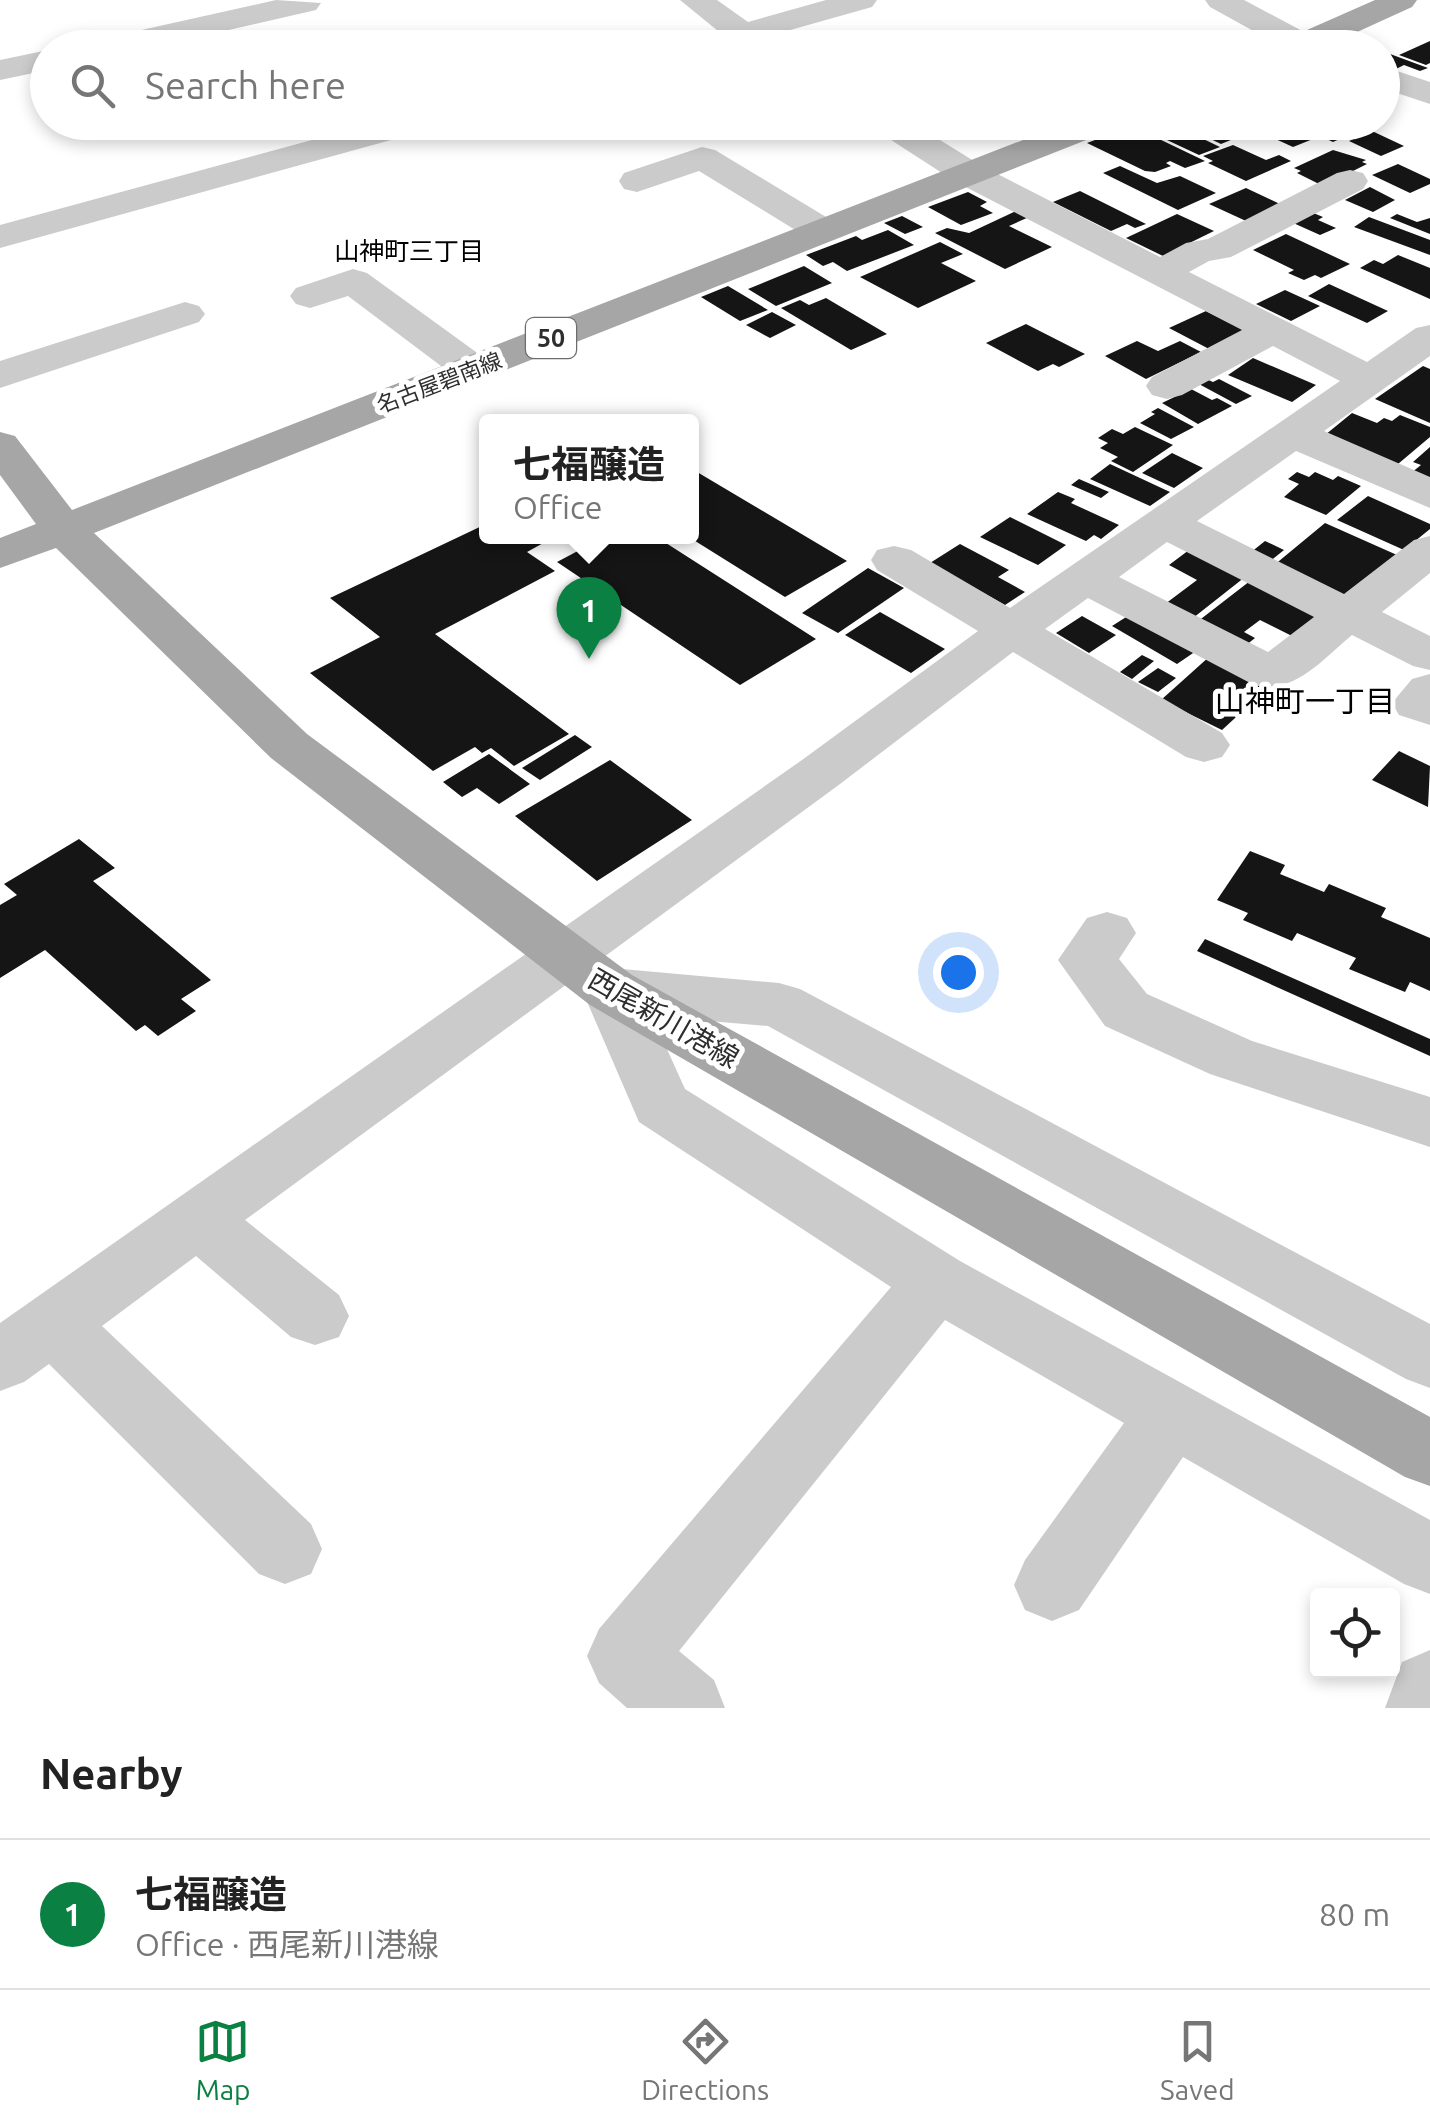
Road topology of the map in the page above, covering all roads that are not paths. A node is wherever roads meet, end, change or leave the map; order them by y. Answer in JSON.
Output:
{"nodes":[{"id":1,"x":302,"y":0,"type":"edge"},
{"id":2,"x":696,"y":0,"type":"edge"},
{"id":3,"x":862,"y":0,"type":"edge"},
{"id":4,"x":1220,"y":0,"type":"edge"},
{"id":5,"x":1401,"y":0,"type":"edge"},
{"id":6,"x":184,"y":30,"type":"edge"},
{"id":7,"x":738,"y":30,"type":"edge"},
{"id":8,"x":782,"y":30,"type":"edge"},
{"id":9,"x":1273,"y":30,"type":"edge"},
{"id":10,"x":1336,"y":30,"type":"edge"},
{"id":11,"x":30,"y":64,"type":"edge"},
{"id":12,"x":0,"y":70,"type":"edge"},
{"id":13,"x":1400,"y":83,"type":"edge"},
{"id":14,"x":1430,"y":94,"type":"edge"},
{"id":15,"x":353,"y":140,"type":"edge"},
{"id":16,"x":915,"y":140,"type":"edge"},
{"id":17,"x":1056,"y":140,"type":"edge"},
{"id":18,"x":969,"y":174,"type":"junction"},
{"id":19,"x":637,"y":181,"type":"dead end"},
{"id":20,"x":1350,"y":182,"type":"dead end"},
{"id":21,"x":823,"y":231,"type":"junction"},
{"id":22,"x":0,"y":237,"type":"edge"},
{"id":23,"x":1160,"y":272,"type":"junction"},
{"id":24,"x":310,"y":296,"type":"dead end"},
{"id":25,"x":184,"y":314,"type":"dead end"},
{"id":26,"x":1274,"y":330,"type":"junction"},
{"id":27,"x":1409,"y":358,"type":"edge"},
{"id":28,"x":472,"y":370,"type":"junction"},
{"id":29,"x":0,"y":375,"type":"edge"},
{"id":30,"x":1167,"y":386,"type":"dead end"},
{"id":31,"x":1292,"y":433,"type":"junction"},
{"id":32,"x":0,"y":445,"type":"edge"},
{"id":33,"x":1430,"y":494,"type":"edge"},
{"id":34,"x":1166,"y":524,"type":"junction"},
{"id":35,"x":64,"y":530,"type":"junction"},
{"id":36,"x":1430,"y":550,"type":"edge"},
{"id":37,"x":0,"y":554,"type":"edge"},
{"id":38,"x":894,"y":560,"type":"dead end"},
{"id":39,"x":1086,"y":578,"type":"junction"},
{"id":40,"x":1347,"y":614,"type":"junction"},
{"id":41,"x":1011,"y":630,"type":"junction"},
{"id":42,"x":1430,"y":654,"type":"edge"},
{"id":43,"x":1430,"y":690,"type":"edge"},
{"id":44,"x":1430,"y":709,"type":"edge"},
{"id":45,"x":1204,"y":745,"type":"dead end"},
{"id":46,"x":1108,"y":933,"type":"dead end"},
{"id":47,"x":587,"y":974,"type":"junction"},
{"id":48,"x":1430,"y":1122,"type":"edge"},
{"id":49,"x":198,"y":1219,"type":"junction"},
{"id":50,"x":936,"y":1281,"type":"junction"},
{"id":51,"x":315,"y":1316,"type":"dead end"},
{"id":52,"x":26,"y":1342,"type":"edge"},
{"id":53,"x":1430,"y":1358,"type":"edge"},
{"id":54,"x":1173,"y":1412,"type":"junction"},
{"id":55,"x":1430,"y":1454,"type":"edge"},
{"id":56,"x":285,"y":1549,"type":"dead end"},
{"id":57,"x":1430,"y":1559,"type":"edge"},
{"id":58,"x":1052,"y":1585,"type":"dead end"},
{"id":59,"x":1430,"y":1689,"type":"edge"},
{"id":60,"x":686,"y":1708,"type":"edge"},
{"id":61,"x":1424,"y":1708,"type":"edge"}],
"edges":[{"from":1,"to":6,"type":"street"},
{"from":2,"to":7,"type":"street"},
{"from":3,"to":8,"type":"street"},
{"from":4,"to":9,"type":"street"},
{"from":5,"to":10,"type":"main road"},
{"from":11,"to":12,"type":"street"},
{"from":13,"to":14,"type":"street"},
{"from":15,"to":22,"type":"street"},
{"from":16,"to":18,"type":"street"},
{"from":17,"to":18,"type":"main road","name":"名古屋碧南線","number":"50"},
{"from":18,"to":21,"type":"main road","name":"名古屋碧南線","number":"50"},
{"from":18,"to":23,"type":"street"},
{"from":19,"to":21,"type":"street"},
{"from":20,"to":23,"type":"street"},
{"from":21,"to":28,"type":"main road","name":"名古屋碧南線","number":"50"},
{"from":23,"to":26,"type":"street"},
{"from":24,"to":28,"type":"street"},
{"from":25,"to":29,"type":"street"},
{"from":26,"to":27,"type":"street"},
{"from":26,"to":30,"type":"street"},
{"from":27,"to":31,"type":"street"},
{"from":28,"to":35,"type":"main road","name":"名古屋碧南線","number":"50"},
{"from":31,"to":33,"type":"street"},
{"from":31,"to":34,"type":"street"},
{"from":32,"to":35,"type":"main road","name":"西尾新川港線"},
{"from":34,"to":39,"type":"street"},
{"from":34,"to":40,"type":"street"},
{"from":35,"to":37,"type":"main road","name":"名古屋碧南線","number":"50"},
{"from":35,"to":47,"type":"main road","name":"西尾新川港線"},
{"from":36,"to":40,"type":"street"},
{"from":38,"to":41,"type":"street"},
{"from":39,"to":40,"type":"street"},
{"from":39,"to":41,"type":"street"},
{"from":40,"to":42,"type":"street"},
{"from":41,"to":45,"type":"street"},
{"from":41,"to":47,"type":"street"},
{"from":43,"to":44,"type":"street"},
{"from":46,"to":48,"type":"street"},
{"from":47,"to":49,"type":"street"},
{"from":47,"to":50,"type":"street"},
{"from":47,"to":53,"type":"street"},
{"from":47,"to":55,"type":"main road","name":"西尾新川港線"},
{"from":49,"to":51,"type":"street"},
{"from":49,"to":52,"type":"street"},
{"from":50,"to":54,"type":"street"},
{"from":50,"to":60,"type":"street"},
{"from":52,"to":56,"type":"street"},
{"from":54,"to":57,"type":"street"},
{"from":54,"to":58,"type":"street"},
{"from":59,"to":61,"type":"street"}]}
